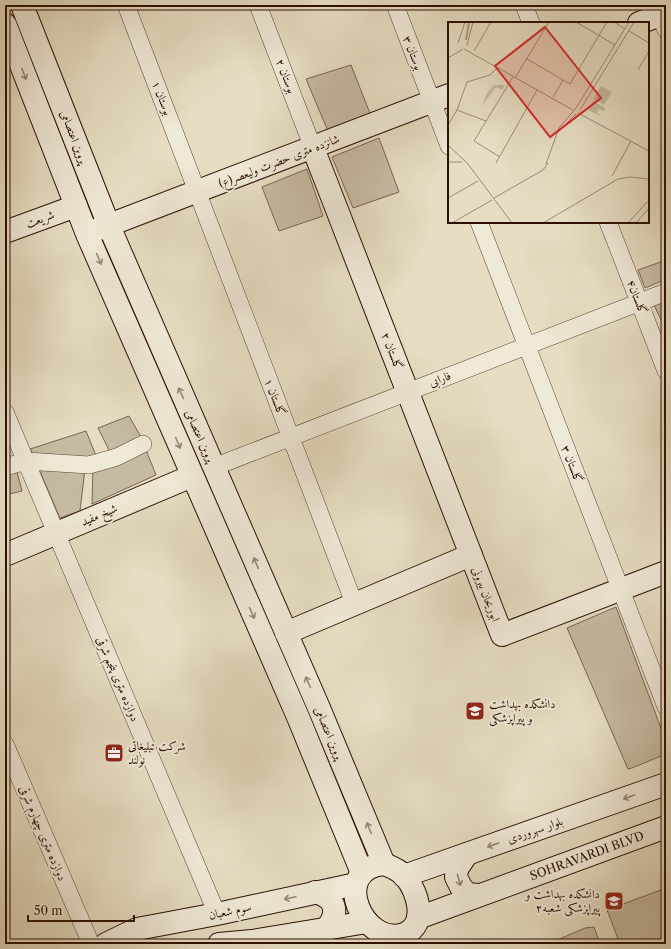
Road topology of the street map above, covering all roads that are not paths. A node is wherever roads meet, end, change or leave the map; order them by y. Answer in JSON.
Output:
{"nodes":[{"id":1,"x":22,"y":5,"type":"edge"},
{"id":2,"x":126,"y":5,"type":"edge"},
{"id":3,"x":258,"y":5,"type":"edge"},
{"id":4,"x":395,"y":5,"type":"edge"},
{"id":5,"x":524,"y":5,"type":"edge"},
{"id":6,"x":662,"y":16,"type":"edge"},
{"id":7,"x":531,"y":22,"type":"edge"},
{"id":8,"x":642,"y":22,"type":"edge"},
{"id":9,"x":6,"y":29,"type":"edge"},
{"id":10,"x":441,"y":99,"type":"edge"},
{"id":11,"x":448,"y":140,"type":"edge"},
{"id":12,"x":313,"y":148,"type":"junction"},
{"id":13,"x":197,"y":192,"type":"junction"},
{"id":14,"x":76,"y":206,"type":"junction"},
{"id":15,"x":479,"y":223,"type":"edge"},
{"id":16,"x":608,"y":223,"type":"edge"},
{"id":17,"x":108,"y":226,"type":"junction"},
{"id":18,"x":5,"y":232,"type":"edge"},
{"id":19,"x":87,"y":234,"type":"junction"},
{"id":20,"x":666,"y":292,"type":"edge"},
{"id":21,"x":639,"y":302,"type":"junction"},
{"id":22,"x":526,"y":346,"type":"junction"},
{"id":23,"x":666,"y":371,"type":"edge"},
{"id":24,"x":408,"y":392,"type":"junction"},
{"id":25,"x":5,"y":412,"type":"edge"},
{"id":26,"x":290,"y":437,"type":"junction"},
{"id":27,"x":143,"y":444,"type":"dead end"},
{"id":28,"x":26,"y":461,"type":"junction"},
{"id":29,"x":214,"y":466,"type":"junction"},
{"id":30,"x":5,"y":467,"type":"edge"},
{"id":31,"x":192,"y":476,"type":"junction"},
{"id":32,"x":56,"y":533,"type":"junction"},
{"id":33,"x":5,"y":554,"type":"edge"},
{"id":34,"x":471,"y":555,"type":"junction"},
{"id":35,"x":666,"y":572,"type":"edge"},
{"id":36,"x":620,"y":589,"type":"junction"},
{"id":37,"x":354,"y":603,"type":"junction"},
{"id":38,"x":286,"y":633,"type":"junction"},
{"id":39,"x":666,"y":707,"type":"edge"},
{"id":40,"x":5,"y":744,"type":"edge"},
{"id":41,"x":666,"y":784,"type":"edge"},
{"id":42,"x":666,"y":827,"type":"edge"},
{"id":43,"x":467,"y":854,"type":"junction"},
{"id":44,"x":384,"y":864,"type":"junction"},
{"id":45,"x":404,"y":876,"type":"junction"},
{"id":46,"x":359,"y":878,"type":"junction"},
{"id":47,"x":314,"y":892,"type":"junction"},
{"id":48,"x":479,"y":895,"type":"junction"},
{"id":49,"x":217,"y":914,"type":"junction"},
{"id":50,"x":367,"y":922,"type":"junction"},
{"id":51,"x":326,"y":929,"type":"junction"},
{"id":52,"x":418,"y":929,"type":"edge"},
{"id":53,"x":389,"y":939,"type":"edge"},
{"id":54,"x":253,"y":943,"type":"edge"},
{"id":55,"x":91,"y":944,"type":"edge"},
{"id":56,"x":106,"y":944,"type":"edge"},
{"id":57,"x":220,"y":944,"type":"edge"}],
"edges":[{"from":1,"to":17,"type":"main road","name":"پروین اعتصامی"},
{"from":2,"to":13,"type":"street","name":"بوستان ۱"},
{"from":3,"to":12,"type":"street","name":"بوستان ۲"},
{"from":4,"to":10,"type":"street","name":"بوستان ۳"},
{"from":5,"to":7,"type":"street"},
{"from":6,"to":8,"type":"main road"},
{"from":9,"to":14,"type":"main road","name":"پروین اعتصامی","one_way":true},
{"from":10,"to":11,"type":"street"},
{"from":10,"to":12,"type":"main road","name":"شانزده متری حضرت ولیعصر(ع)"},
{"from":12,"to":13,"type":"main road","name":"شانزده متری حضرت ولیعصر(ع)"},
{"from":12,"to":24,"type":"main road","name":"گلستان ۲"},
{"from":13,"to":17,"type":"main road","name":"شانزده متری حضرت ولیعصر(ع)"},
{"from":13,"to":26,"type":"street","name":"گلستان ۱"},
{"from":14,"to":18,"type":"main road","name":"شریعت"},
{"from":14,"to":19,"type":"main road","name":"پروین اعتصامی"},
{"from":15,"to":22,"type":"street","name":"گلستان ۳"},
{"from":16,"to":21,"type":"street","name":"گلستان۴"},
{"from":17,"to":19,"type":"main road","name":"شانزده متری حضرت ولیعصر(ع)"},
{"from":29,"to":17,"type":"main road","name":"پروین اعتصامی","one_way":true},
{"from":19,"to":31,"type":"main road","name":"پروین اعتصامی","one_way":true},
{"from":20,"to":21,"type":"street","name":"فارابی"},
{"from":21,"to":22,"type":"street","name":"فارابی"},
{"from":21,"to":23,"type":"street","name":"گلستان۴"},
{"from":22,"to":24,"type":"street","name":"فارابی"},
{"from":22,"to":36,"type":"street","name":"گلستان ۳"},
{"from":24,"to":26,"type":"street","name":"فارابی"},
{"from":24,"to":34,"type":"main road","name":"گلستان ۲"},
{"from":25,"to":28,"type":"street","name":"دوازده متری پنجم شرقی"},
{"from":26,"to":29,"type":"street","name":"فارابی"},
{"from":26,"to":37,"type":"street","name":"گلستان ۱"},
{"from":27,"to":28,"type":"street"},
{"from":28,"to":30,"type":"street"},
{"from":28,"to":32,"type":"street","name":"دوازده متری پنجم شرقی"},
{"from":38,"to":29,"type":"main road","name":"پروین اعتصامی","one_way":true},
{"from":31,"to":32,"type":"main road","name":"شیخ مفید"},
{"from":31,"to":46,"type":"main road","name":"پروین اعتصامی","one_way":true},
{"from":32,"to":33,"type":"main road","name":"شیخ مفید"},
{"from":32,"to":49,"type":"street","name":"دوازده متری پنجم شرقی"},
{"from":34,"to":36,"type":"main road","name":"ابوریحان بیرونی"},
{"from":34,"to":37,"type":"main road","name":"ابوریحان بیرونی"},
{"from":35,"to":36,"type":"main road","name":"ابوریحان بیرونی"},
{"from":36,"to":39,"type":"street","name":"گلستان ۳"},
{"from":37,"to":38,"type":"main road","name":"ابوریحان بیرونی"},
{"from":44,"to":38,"type":"main road","name":"پروین اعتصامی","one_way":true},
{"from":40,"to":55,"type":"street","name":"دوازده متری چهارم شرقی"},
{"from":41,"to":43,"type":"main road","name":"بلوار سهروردی","one_way":true},
{"from":42,"to":48,"type":"main road","name":"SOHRAVARDI BLVD"},
{"from":43,"to":45,"type":"main road","name":"بلوار سهروردی"},
{"from":43,"to":48,"type":"main road","one_way":true},
{"from":44,"to":45,"type":"main road"},
{"from":44,"to":46,"type":"main road"},
{"from":45,"to":52,"type":"main road"},
{"from":46,"to":47,"type":"main road","name":"سوم شعبان"},
{"from":46,"to":50,"type":"main road"},
{"from":47,"to":49,"type":"main road","name":"سوم شعبان","one_way":true},
{"from":47,"to":51,"type":"main road"},
{"from":48,"to":52,"type":"main road","name":"SOHRAVARDI BLVD"},
{"from":49,"to":56,"type":"main road","name":"سوم شعبان"},
{"from":50,"to":51,"type":"main road"},
{"from":50,"to":53,"type":"main road"},
{"from":51,"to":54,"type":"main road"},
{"from":52,"to":53,"type":"main road"},
{"from":54,"to":57,"type":"main road"}]}
